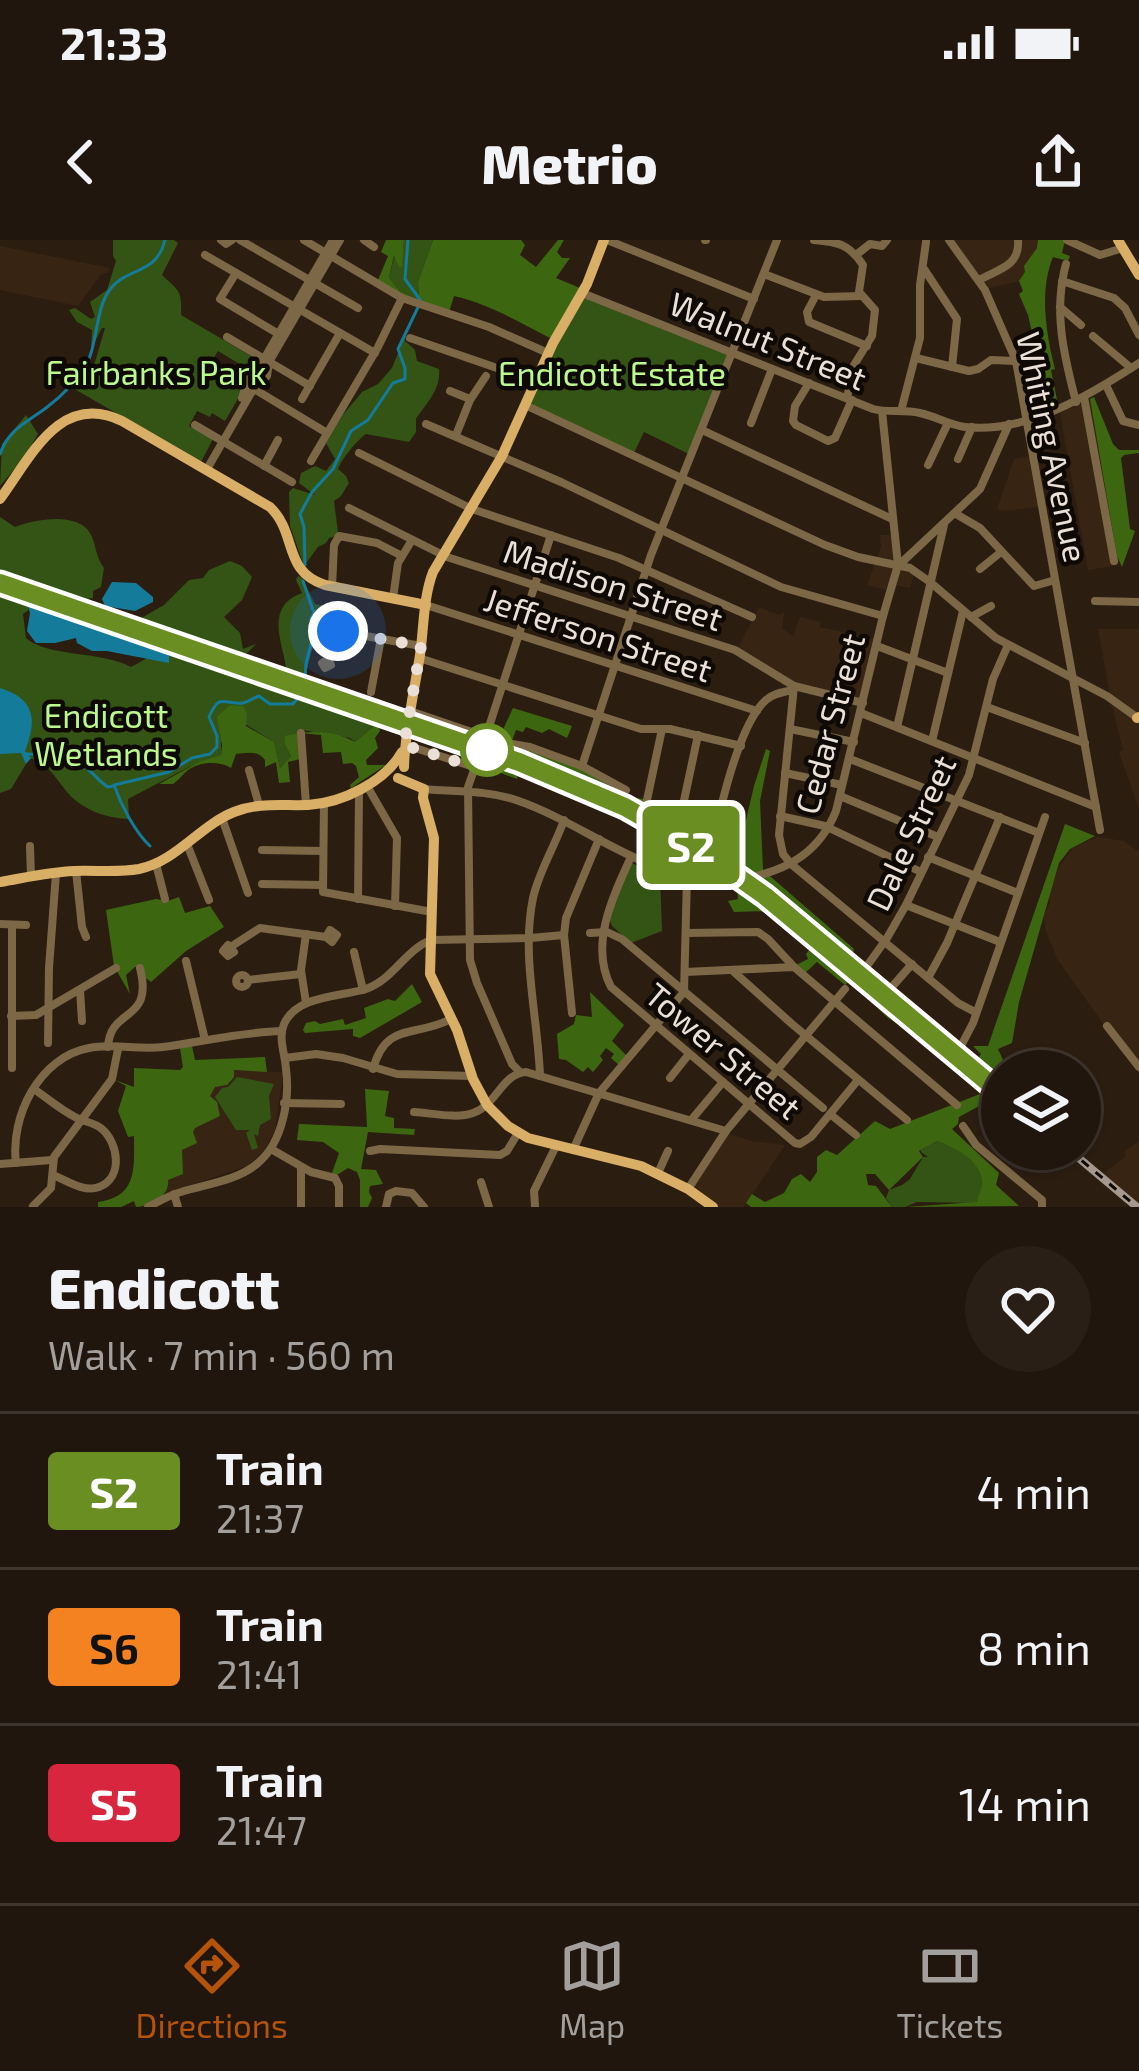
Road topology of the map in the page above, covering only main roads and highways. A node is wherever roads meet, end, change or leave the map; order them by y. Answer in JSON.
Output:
{"nodes":[{"id":1,"x":605,"y":240,"type":"edge"},
{"id":2,"x":1120,"y":244,"type":"edge"},
{"id":3,"x":1135,"y":257,"type":"edge"},
{"id":4,"x":1139,"y":275,"type":"edge"},
{"id":5,"x":0,"y":500,"type":"edge"},
{"id":6,"x":426,"y":605,"type":"junction"},
{"id":7,"x":399,"y":773,"type":"junction"},
{"id":8,"x":0,"y":882,"type":"edge"},
{"id":9,"x":713,"y":1207,"type":"edge"}],
"edges":[{"from":1,"to":6,"type":"main road"},
{"from":2,"to":3,"type":"main road"},
{"from":3,"to":4,"type":"main road"},
{"from":5,"to":6,"type":"main road"},
{"from":6,"to":7,"type":"main road"},
{"from":7,"to":8,"type":"main road"},
{"from":7,"to":9,"type":"main road"}]}
